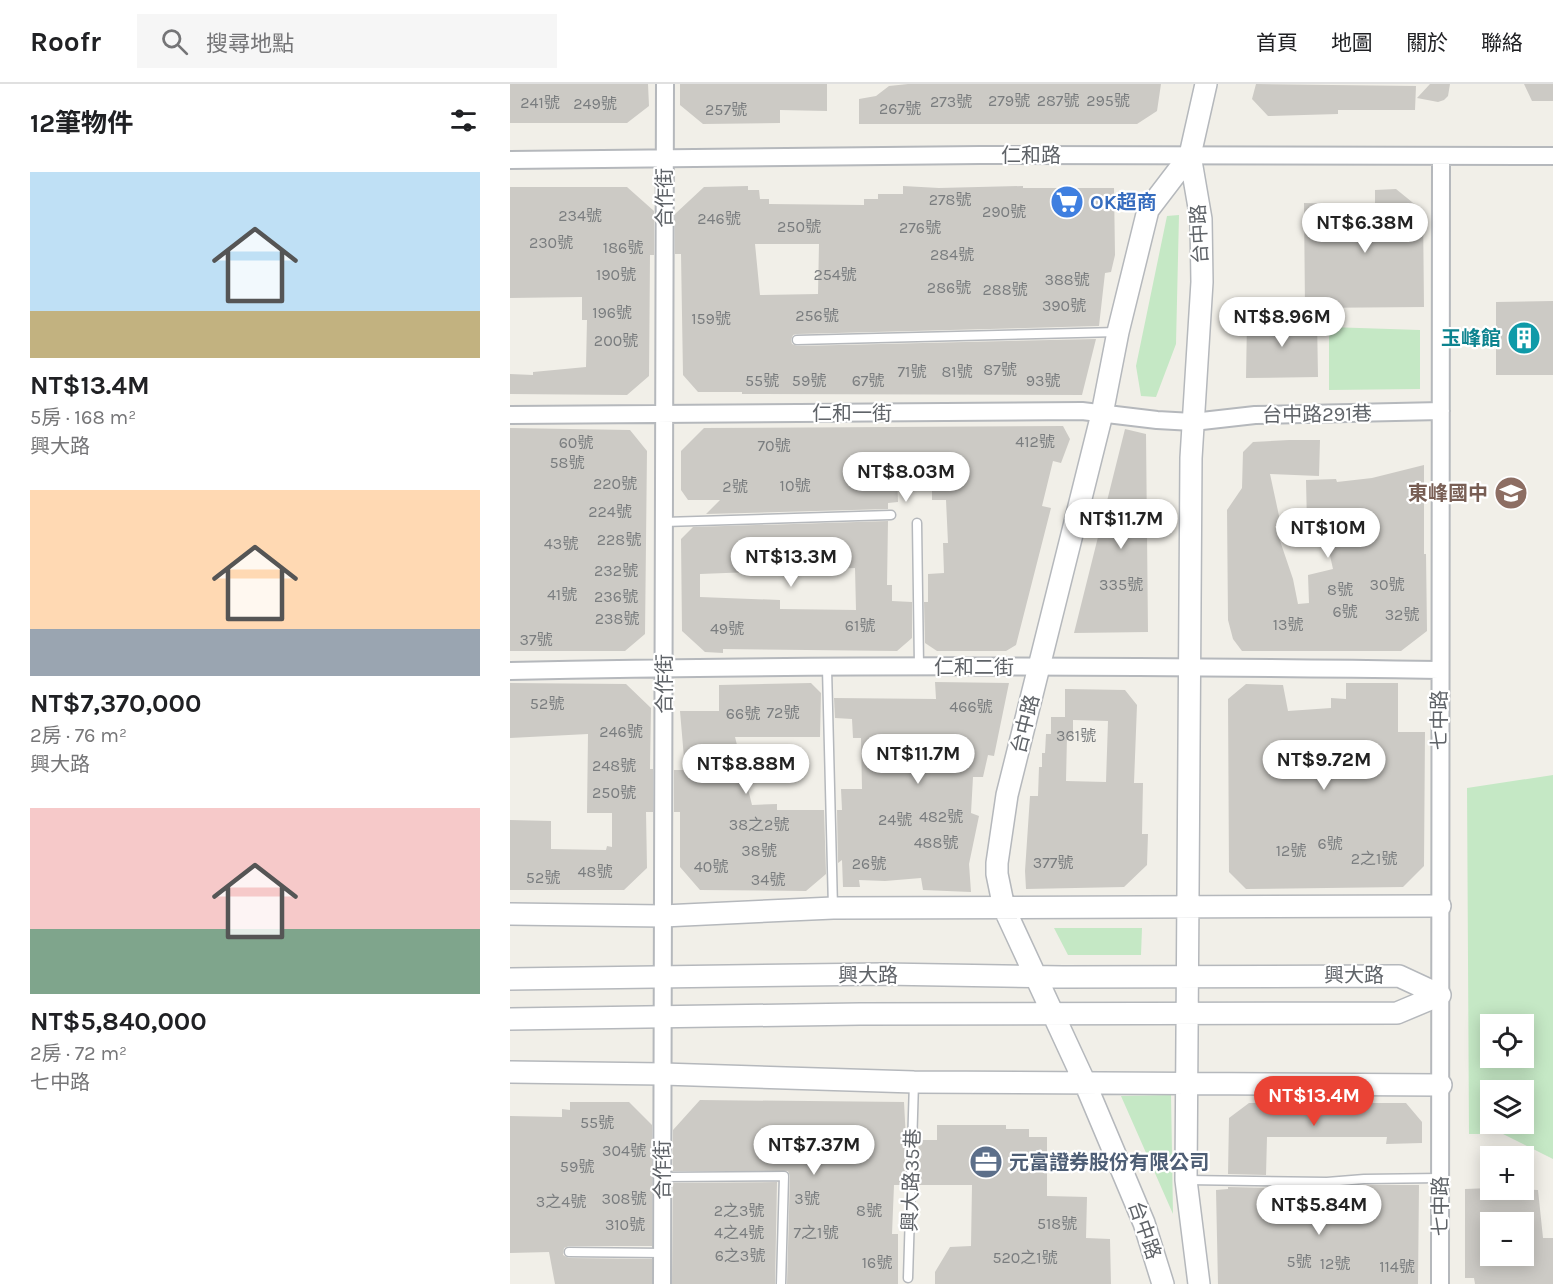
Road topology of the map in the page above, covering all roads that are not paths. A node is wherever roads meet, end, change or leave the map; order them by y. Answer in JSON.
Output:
{"nodes":[{"id":1,"x":665,"y":84,"type":"edge"},
{"id":2,"x":1206,"y":84,"type":"edge"},
{"id":3,"x":1190,"y":155,"type":"junction"},
{"id":4,"x":1441,"y":156,"type":"junction"},
{"id":5,"x":1553,"y":156,"type":"edge"},
{"id":6,"x":510,"y":160,"type":"edge"},
{"id":7,"x":665,"y":160,"type":"junction"},
{"id":8,"x":1118,"y":332,"type":"junction"},
{"id":9,"x":797,"y":340,"type":"dead end"},
{"id":10,"x":1441,"y":411,"type":"junction"},
{"id":11,"x":664,"y":414,"type":"junction"},
{"id":12,"x":1102,"y":414,"type":"junction"},
{"id":13,"x":510,"y":415,"type":"edge"},
{"id":14,"x":1193,"y":422,"type":"junction"},
{"id":15,"x":891,"y":515,"type":"dead end"},
{"id":16,"x":664,"y":522,"type":"junction"},
{"id":17,"x":917,"y":523,"type":"dead end"},
{"id":18,"x":919,"y":667,"type":"junction"},
{"id":19,"x":1040,"y":667,"type":"junction"},
{"id":20,"x":664,"y":668,"type":"junction"},
{"id":21,"x":827,"y":668,"type":"junction"},
{"id":22,"x":1188,"y":668,"type":"junction"},
{"id":23,"x":1439,"y":670,"type":"junction"},
{"id":24,"x":510,"y":671,"type":"edge"},
{"id":25,"x":1440,"y":906,"type":"junction"},
{"id":26,"x":1188,"y":907,"type":"junction"},
{"id":27,"x":833,"y":908,"type":"junction"},
{"id":28,"x":1004,"y":908,"type":"junction"},
{"id":29,"x":510,"y":914,"type":"edge"},
{"id":30,"x":663,"y":916,"type":"junction"},
{"id":31,"x":1035,"y":976,"type":"junction"},
{"id":32,"x":1187,"y":976,"type":"junction"},
{"id":33,"x":663,"y":978,"type":"junction"},
{"id":34,"x":510,"y":979,"type":"edge"},
{"id":35,"x":1440,"y":995,"type":"junction"},
{"id":36,"x":1053,"y":1014,"type":"junction"},
{"id":37,"x":1187,"y":1014,"type":"junction"},
{"id":38,"x":663,"y":1018,"type":"junction"},
{"id":39,"x":510,"y":1019,"type":"edge"},
{"id":40,"x":510,"y":1072,"type":"edge"},
{"id":41,"x":663,"y":1074,"type":"junction"},
{"id":42,"x":914,"y":1082,"type":"junction"},
{"id":43,"x":1085,"y":1083,"type":"junction"},
{"id":44,"x":1187,"y":1084,"type":"junction"},
{"id":45,"x":1441,"y":1085,"type":"junction"},
{"id":46,"x":662,"y":1177,"type":"junction"},
{"id":47,"x":1440,"y":1178,"type":"junction"},
{"id":48,"x":1186,"y":1180,"type":"junction"},
{"id":49,"x":569,"y":1252,"type":"dead end"},
{"id":50,"x":663,"y":1253,"type":"junction"},
{"id":51,"x":908,"y":1278,"type":"dead end"},
{"id":52,"x":662,"y":1284,"type":"edge"},
{"id":53,"x":781,"y":1284,"type":"edge"},
{"id":54,"x":1163,"y":1284,"type":"edge"},
{"id":55,"x":1199,"y":1284,"type":"edge"},
{"id":56,"x":1440,"y":1284,"type":"edge"}],
"edges":[{"from":1,"to":7,"type":"street","name":"合作街"},
{"from":2,"to":3,"type":"street","name":"台中路"},
{"from":3,"to":4,"type":"street","name":"仁和路"},
{"from":3,"to":7,"type":"street","name":"仁和路"},
{"from":3,"to":8,"type":"street","name":"台中路"},
{"from":3,"to":14,"type":"street","name":"台中路"},
{"from":4,"to":5,"type":"street","name":"仁和路"},
{"from":4,"to":10,"type":"street","name":"七中路"},
{"from":6,"to":7,"type":"street","name":"仁和路"},
{"from":7,"to":11,"type":"street","name":"合作街"},
{"from":8,"to":9,"type":"lane"},
{"from":8,"to":12,"type":"street","name":"台中路"},
{"from":10,"to":14,"type":"street","name":"台中路291巷"},
{"from":10,"to":23,"type":"street","name":"七中路"},
{"from":11,"to":12,"type":"street","name":"仁和一街"},
{"from":11,"to":13,"type":"street","name":"仁和一街"},
{"from":11,"to":16,"type":"street","name":"合作街"},
{"from":12,"to":14,"type":"street","name":"仁和一街"},
{"from":12,"to":19,"type":"street","name":"台中路"},
{"from":14,"to":22,"type":"street","name":"台中路"},
{"from":15,"to":16,"type":"lane"},
{"from":16,"to":20,"type":"street","name":"合作街"},
{"from":17,"to":18,"type":"lane"},
{"from":18,"to":19,"type":"street","name":"仁和二街"},
{"from":18,"to":21,"type":"street","name":"仁和二街"},
{"from":19,"to":22,"type":"street","name":"仁和二街"},
{"from":19,"to":28,"type":"street","name":"台中路"},
{"from":20,"to":21,"type":"street","name":"仁和二街"},
{"from":20,"to":24,"type":"street","name":"仁和二街"},
{"from":20,"to":30,"type":"street","name":"合作街"},
{"from":21,"to":27,"type":"lane"},
{"from":22,"to":23,"type":"street","name":"仁和二街"},
{"from":22,"to":26,"type":"street","name":"台中路"},
{"from":23,"to":25,"type":"street","name":"七中路"},
{"from":25,"to":26,"type":"street"},
{"from":25,"to":35,"type":"street","name":"七中路"},
{"from":26,"to":28,"type":"street"},
{"from":26,"to":32,"type":"street","name":"台中路"},
{"from":27,"to":28,"type":"street"},
{"from":27,"to":30,"type":"street"},
{"from":28,"to":31,"type":"street","name":"台中路"},
{"from":29,"to":30,"type":"street"},
{"from":30,"to":33,"type":"street","name":"合作街"},
{"from":31,"to":32,"type":"street","name":"興大路"},
{"from":31,"to":33,"type":"street","name":"興大路"},
{"from":31,"to":36,"type":"street","name":"台中路"},
{"from":32,"to":35,"type":"street","name":"興大路"},
{"from":32,"to":37,"type":"street","name":"台中路"},
{"from":33,"to":34,"type":"street","name":"興大路"},
{"from":33,"to":38,"type":"street","name":"合作街"},
{"from":35,"to":37,"type":"street","name":"興大路"},
{"from":35,"to":45,"type":"street","name":"七中路"},
{"from":36,"to":37,"type":"street","name":"興大路"},
{"from":36,"to":38,"type":"street","name":"興大路"},
{"from":36,"to":43,"type":"street","name":"台中路"},
{"from":37,"to":44,"type":"street","name":"台中路"},
{"from":38,"to":39,"type":"street","name":"興大路"},
{"from":38,"to":41,"type":"street","name":"合作街"},
{"from":40,"to":41,"type":"street"},
{"from":41,"to":42,"type":"street"},
{"from":41,"to":46,"type":"street","name":"合作街"},
{"from":42,"to":43,"type":"street"},
{"from":42,"to":51,"type":"lane","name":"興大路35巷"},
{"from":43,"to":44,"type":"street"},
{"from":43,"to":54,"type":"street","name":"台中路"},
{"from":44,"to":45,"type":"street"},
{"from":44,"to":48,"type":"street","name":"台中路"},
{"from":45,"to":47,"type":"street","name":"七中路"},
{"from":46,"to":50,"type":"street","name":"合作街"},
{"from":46,"to":53,"type":"lane"},
{"from":47,"to":48,"type":"lane"},
{"from":47,"to":56,"type":"street","name":"七中路"},
{"from":48,"to":55,"type":"street","name":"台中路"},
{"from":49,"to":50,"type":"lane"},
{"from":50,"to":52,"type":"street","name":"合作街"}]}
